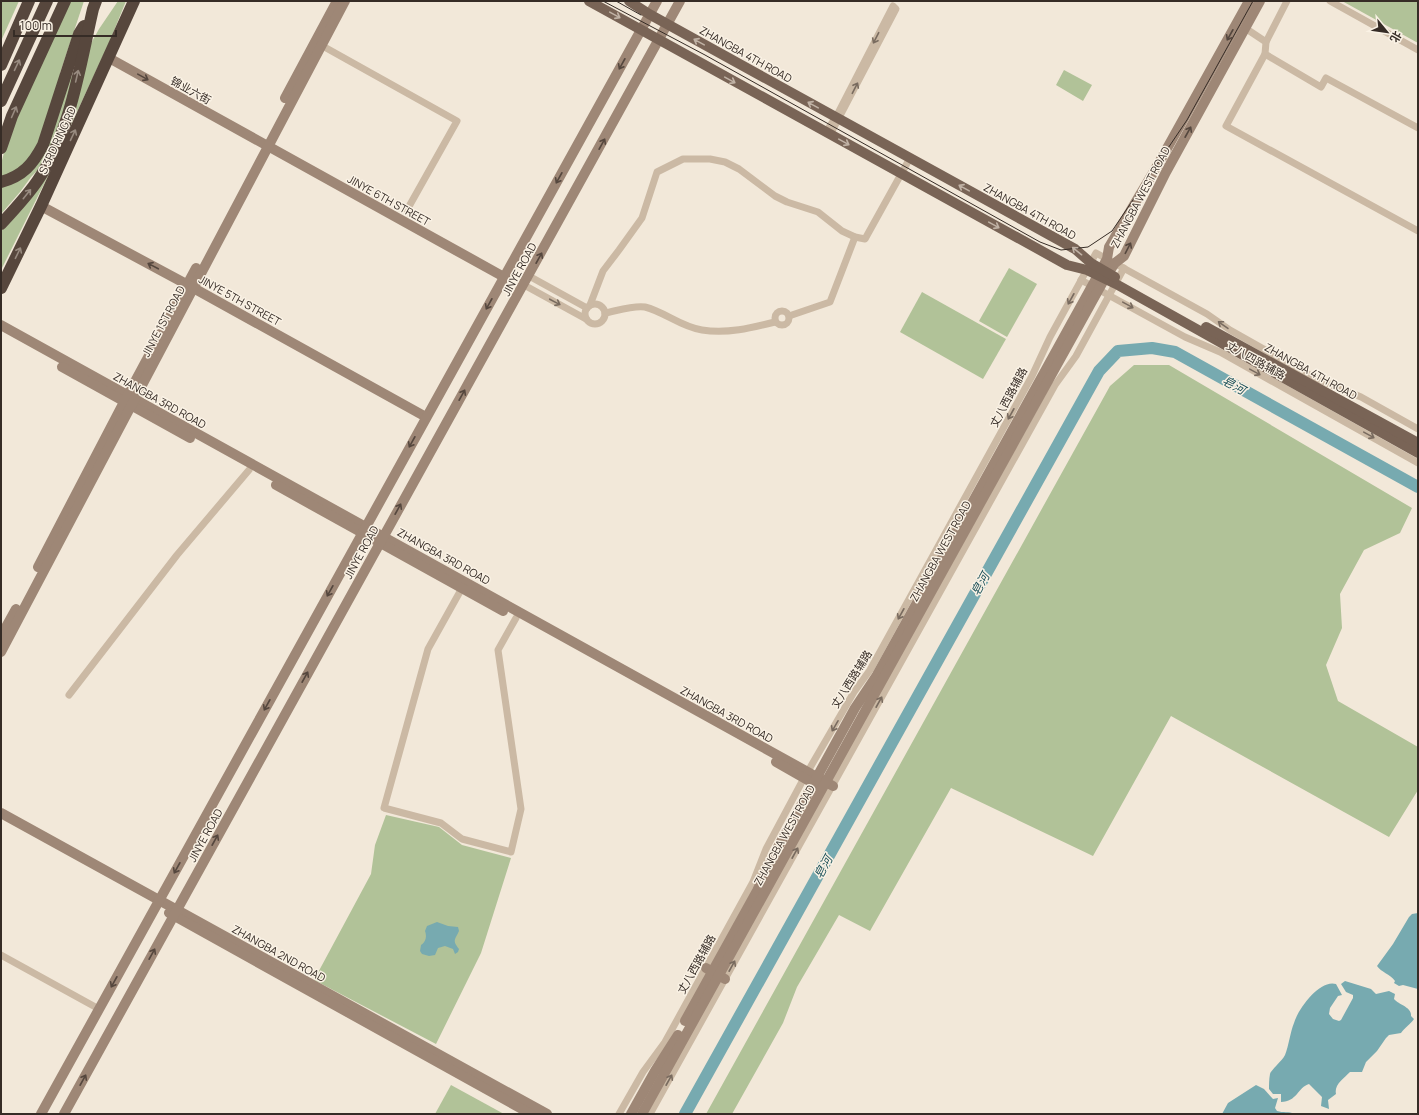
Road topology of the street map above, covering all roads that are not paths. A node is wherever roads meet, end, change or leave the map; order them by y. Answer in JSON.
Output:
{"nodes":[{"id":1,"x":29,"y":1,"type":"edge"},
{"id":2,"x":47,"y":1,"type":"edge"},
{"id":3,"x":65,"y":1,"type":"edge"},
{"id":4,"x":134,"y":1,"type":"edge"},
{"id":5,"x":337,"y":1,"type":"edge"},
{"id":6,"x":345,"y":1,"type":"edge"},
{"id":7,"x":589,"y":1,"type":"edge"},
{"id":8,"x":629,"y":1,"type":"edge"},
{"id":9,"x":657,"y":1,"type":"edge"},
{"id":10,"x":680,"y":1,"type":"edge"},
{"id":11,"x":1249,"y":1,"type":"edge"},
{"id":12,"x":1260,"y":1,"type":"edge"},
{"id":13,"x":1287,"y":1,"type":"edge"},
{"id":14,"x":1330,"y":1,"type":"edge"},
{"id":15,"x":94,"y":5,"type":"edge"},
{"id":16,"x":649,"y":14,"type":"junction"},
{"id":17,"x":668,"y":24,"type":"junction"},
{"id":18,"x":1245,"y":28,"type":"junction"},
{"id":19,"x":641,"y":30,"type":"junction"},
{"id":20,"x":659,"y":40,"type":"junction"},
{"id":21,"x":1266,"y":42,"type":"junction"},
{"id":22,"x":319,"y":43,"type":"junction"},
{"id":23,"x":1418,"y":50,"type":"edge"},
{"id":24,"x":1265,"y":54,"type":"junction"},
{"id":25,"x":109,"y":58,"type":"junction"},
{"id":26,"x":1,"y":65,"type":"edge"},
{"id":27,"x":1,"y":101,"type":"edge"},
{"id":28,"x":837,"y":118,"type":"junction"},
{"id":29,"x":1418,"y":128,"type":"edge"},
{"id":30,"x":828,"y":134,"type":"junction"},
{"id":31,"x":264,"y":145,"type":"junction"},
{"id":32,"x":1,"y":148,"type":"edge"},
{"id":33,"x":910,"y":158,"type":"junction"},
{"id":34,"x":902,"y":174,"type":"junction"},
{"id":35,"x":1,"y":182,"type":"edge"},
{"id":36,"x":41,"y":206,"type":"junction"},
{"id":37,"x":407,"y":210,"type":"dead end"},
{"id":38,"x":1,"y":224,"type":"edge"},
{"id":39,"x":1418,"y":231,"type":"edge"},
{"id":40,"x":855,"y":237,"type":"junction"},
{"id":41,"x":1096,"y":253,"type":"joint"},
{"id":42,"x":1111,"y":261,"type":"junction"},
{"id":43,"x":1089,"y":266,"type":"junction"},
{"id":44,"x":1124,"y":268,"type":"junction"},
{"id":45,"x":1103,"y":274,"type":"junction"},
{"id":46,"x":504,"y":277,"type":"junction"},
{"id":47,"x":1081,"y":280,"type":"junction"},
{"id":48,"x":526,"y":281,"type":"junction"},
{"id":49,"x":1117,"y":281,"type":"junction"},
{"id":50,"x":191,"y":286,"type":"junction"},
{"id":51,"x":1,"y":288,"type":"edge"},
{"id":52,"x":1095,"y":288,"type":"junction"},
{"id":53,"x":1109,"y":295,"type":"junction"},
{"id":54,"x":589,"y":306,"type":"junction"},
{"id":55,"x":605,"y":313,"type":"junction"},
{"id":56,"x":789,"y":316,"type":"junction"},
{"id":57,"x":586,"y":318,"type":"junction"},
{"id":58,"x":775,"y":322,"type":"junction"},
{"id":59,"x":1,"y":325,"type":"edge"},
{"id":60,"x":1,"y":332,"type":"edge"},
{"id":61,"x":129,"y":401,"type":"junction"},
{"id":62,"x":426,"y":417,"type":"junction"},
{"id":63,"x":1418,"y":429,"type":"edge"},
{"id":64,"x":1418,"y":443,"type":"edge"},
{"id":65,"x":1418,"y":453,"type":"edge"},
{"id":66,"x":1418,"y":463,"type":"edge"},
{"id":67,"x":249,"y":470,"type":"junction"},
{"id":68,"x":364,"y":529,"type":"junction"},
{"id":69,"x":381,"y":539,"type":"junction"},
{"id":70,"x":462,"y":588,"type":"junction"},
{"id":71,"x":516,"y":618,"type":"junction"},
{"id":72,"x":1,"y":636,"type":"edge"},
{"id":73,"x":1,"y":652,"type":"edge"},
{"id":74,"x":69,"y":695,"type":"dead end"},
{"id":75,"x":810,"y":778,"type":"junction"},
{"id":76,"x":827,"y":786,"type":"junction"},
{"id":77,"x":1,"y":812,"type":"edge"},
{"id":78,"x":1,"y":820,"type":"edge"},
{"id":79,"x":158,"y":903,"type":"junction"},
{"id":80,"x":175,"y":913,"type":"junction"},
{"id":81,"x":1,"y":955,"type":"edge"},
{"id":82,"x":716,"y":973,"type":"junction"},
{"id":83,"x":99,"y":1009,"type":"junction"},
{"id":84,"x":41,"y":1114,"type":"edge"},
{"id":85,"x":64,"y":1114,"type":"edge"},
{"id":86,"x":531,"y":1114,"type":"edge"},
{"id":87,"x":547,"y":1114,"type":"edge"},
{"id":88,"x":619,"y":1114,"type":"edge"},
{"id":89,"x":631,"y":1114,"type":"edge"},
{"id":90,"x":642,"y":1114,"type":"edge"},
{"id":91,"x":650,"y":1114,"type":"edge"}],
"edges":[{"from":1,"to":26,"type":"highway"},
{"from":27,"to":2,"type":"highway","one_way":true},
{"from":32,"to":3,"type":"highway","one_way":true},
{"from":4,"to":25,"type":"highway","name":"S 3RD RING RD"},
{"from":5,"to":22,"type":"main road","name":"JINYE 1ST ROAD"},
{"from":6,"to":22,"type":"main road","name":"JINYE 1ST ROAD"},
{"from":7,"to":19,"type":"main road","one_way":true},
{"from":8,"to":16,"type":"main road","name":"ZHANGBA 4TH ROAD"},
{"from":9,"to":16,"type":"main road","name":"JINYE ROAD"},
{"from":10,"to":17,"type":"main road","name":"JINYE ROAD"},
{"from":11,"to":42,"type":"main road","name":"ZHANGBA WEST ROAD","one_way":true},
{"from":12,"to":18,"type":"main road","name":"ZHANGBA WEST ROAD"},
{"from":13,"to":21,"type":"street"},
{"from":14,"to":23,"type":"street"},
{"from":15,"to":35,"type":"highway"},
{"from":38,"to":15,"type":"highway","one_way":true},
{"from":16,"to":17,"type":"main road","name":"ZHANGBA 4TH ROAD"},
{"from":16,"to":19,"type":"main road","name":"JINYE ROAD"},
{"from":17,"to":20,"type":"main road","name":"JINYE ROAD"},
{"from":28,"to":17,"type":"main road","name":"ZHANGBA 4TH ROAD","one_way":true},
{"from":18,"to":21,"type":"street"},
{"from":42,"to":18,"type":"main road","name":"ZHANGBA WEST ROAD","one_way":true},
{"from":19,"to":20,"type":"main road","name":"ZHANGBA 4TH ROAD"},
{"from":19,"to":46,"type":"main road","name":"JINYE ROAD","one_way":true},
{"from":20,"to":30,"type":"main road","name":"ZHANGBA 4TH ROAD","one_way":true},
{"from":48,"to":20,"type":"main road","name":"JINYE ROAD","one_way":true},
{"from":21,"to":24,"type":"street"},
{"from":22,"to":31,"type":"main road","name":"JINYE 1ST ROAD"},
{"from":22,"to":37,"type":"street"},
{"from":24,"to":29,"type":"street"},
{"from":24,"to":39,"type":"street"},
{"from":25,"to":31,"type":"main road","name":"锦业六街","one_way":true},
{"from":36,"to":25,"type":"highway","name":"S 3RD RING RD","one_way":true},
{"from":28,"to":28,"type":"street","one_way":true},
{"from":28,"to":30,"type":"street"},
{"from":28,"to":33,"type":"main road","name":"ZHANGBA 4TH ROAD"},
{"from":30,"to":34,"type":"main road","name":"ZHANGBA 4TH ROAD","one_way":true},
{"from":31,"to":46,"type":"main road","name":"JINYE 6TH STREET"},
{"from":31,"to":50,"type":"main road","name":"JINYE 1ST ROAD"},
{"from":33,"to":34,"type":"street"},
{"from":43,"to":33,"type":"main road","name":"ZHANGBA 4TH ROAD","one_way":true},
{"from":34,"to":40,"type":"street"},
{"from":34,"to":43,"type":"main road","name":"ZHANGBA 4TH ROAD","one_way":true},
{"from":50,"to":36,"type":"main road","name":"JINYE 5TH STREET","one_way":true},
{"from":51,"to":36,"type":"highway","name":"S 3RD RING RD","one_way":true},
{"from":40,"to":54,"type":"street"},
{"from":40,"to":56,"type":"street"},
{"from":41,"to":42,"type":"street","name":"丈八四路辅路"},
{"from":41,"to":43,"type":"street","name":"丈八西路辅路"},
{"from":42,"to":44,"type":"street","name":"丈八四路辅路"},
{"from":42,"to":45,"type":"main road","name":"ZHANGBA WEST ROAD"},
{"from":43,"to":45,"type":"main road","name":"ZHANGBA 4TH ROAD"},
{"from":43,"to":47,"type":"street","name":"丈八西路辅路"},
{"from":44,"to":49,"type":"street"},
{"from":63,"to":44,"type":"street","name":"丈八四路辅路","one_way":true},
{"from":45,"to":49,"type":"main road","name":"ZHANGBA 4TH ROAD"},
{"from":45,"to":52,"type":"main road","name":"ZHANGBA WEST ROAD"},
{"from":46,"to":62,"type":"main road","name":"JINYE ROAD","one_way":true},
{"from":47,"to":52,"type":"street","name":"丈八四路辅路"},
{"from":47,"to":75,"type":"street","name":"丈八西路辅路","one_way":true},
{"from":48,"to":54,"type":"street"},
{"from":48,"to":57,"type":"street","one_way":true},
{"from":69,"to":48,"type":"main road","name":"JINYE ROAD","one_way":true},
{"from":49,"to":53,"type":"street"},
{"from":49,"to":64,"type":"main road","name":"ZHANGBA 4TH ROAD"},
{"from":49,"to":65,"type":"main road","name":"ZHANGBA 4TH ROAD"},
{"from":50,"to":61,"type":"main road","name":"JINYE 1ST ROAD"},
{"from":50,"to":62,"type":"main road","name":"JINYE 5TH STREET"},
{"from":52,"to":53,"type":"street","name":"丈八四路辅路"},
{"from":52,"to":75,"type":"main road","name":"ZHANGBA WEST ROAD"},
{"from":52,"to":76,"type":"main road","name":"ZHANGBA WEST ROAD"},
{"from":53,"to":66,"type":"street","name":"丈八四路辅路","one_way":true},
{"from":76,"to":53,"type":"street","one_way":true},
{"from":54,"to":55,"type":"street"},
{"from":54,"to":57,"type":"street"},
{"from":55,"to":57,"type":"street"},
{"from":55,"to":58,"type":"street"},
{"from":56,"to":58,"type":"street"},
{"from":56,"to":58,"type":"street"},
{"from":59,"to":61,"type":"main road","name":"ZHANGBA 3RD ROAD"},
{"from":60,"to":61,"type":"main road","name":"ZHANGBA 3RD ROAD"},
{"from":61,"to":67,"type":"main road","name":"ZHANGBA 3RD ROAD"},
{"from":61,"to":68,"type":"main road","name":"ZHANGBA 3RD ROAD"},
{"from":61,"to":72,"type":"main road","name":"JINYE 1ST ROAD"},
{"from":61,"to":73,"type":"main road","name":"JINYE 1ST ROAD"},
{"from":62,"to":68,"type":"main road","name":"JINYE ROAD","one_way":true},
{"from":67,"to":68,"type":"main road","name":"ZHANGBA 3RD ROAD"},
{"from":67,"to":74,"type":"street"},
{"from":68,"to":69,"type":"main road"},
{"from":68,"to":79,"type":"main road","name":"JINYE ROAD","one_way":true},
{"from":69,"to":70,"type":"main road","name":"ZHANGBA 3RD ROAD"},
{"from":69,"to":75,"type":"main road","name":"ZHANGBA 3RD ROAD"},
{"from":80,"to":69,"type":"main road","name":"JINYE ROAD","one_way":true},
{"from":70,"to":71,"type":"main road","name":"ZHANGBA 3RD ROAD"},
{"from":70,"to":71,"type":"street"},
{"from":71,"to":75,"type":"main road","name":"ZHANGBA 3RD ROAD"},
{"from":75,"to":76,"type":"main road","name":"ZHANGBA 3RD ROAD"},
{"from":75,"to":82,"type":"main road","name":"ZHANGBA WEST ROAD"},
{"from":82,"to":76,"type":"main road","name":"ZHANGBA WEST ROAD","one_way":true},
{"from":77,"to":79,"type":"main road","name":"ZHANGBA 2ND ROAD"},
{"from":78,"to":79,"type":"main road","name":"ZHANGBA 2ND ROAD"},
{"from":79,"to":80,"type":"main road","name":"ZHANGBA 2ND ROAD"},
{"from":79,"to":83,"type":"main road","name":"JINYE ROAD","one_way":true},
{"from":85,"to":80,"type":"main road","name":"JINYE ROAD","one_way":true},
{"from":80,"to":86,"type":"main road","name":"ZHANGBA 2ND ROAD"},
{"from":80,"to":87,"type":"main road","name":"ZHANGBA 2ND ROAD"},
{"from":81,"to":83,"type":"street"},
{"from":82,"to":88,"type":"street","name":"丈八西路辅路"},
{"from":82,"to":89,"type":"main road","name":"ZHANGBA WEST ROAD"},
{"from":82,"to":90,"type":"main road","name":"ZHANGBA WEST ROAD"},
{"from":91,"to":82,"type":"street","one_way":true},
{"from":83,"to":84,"type":"main road","name":"JINYE ROAD"}]}
